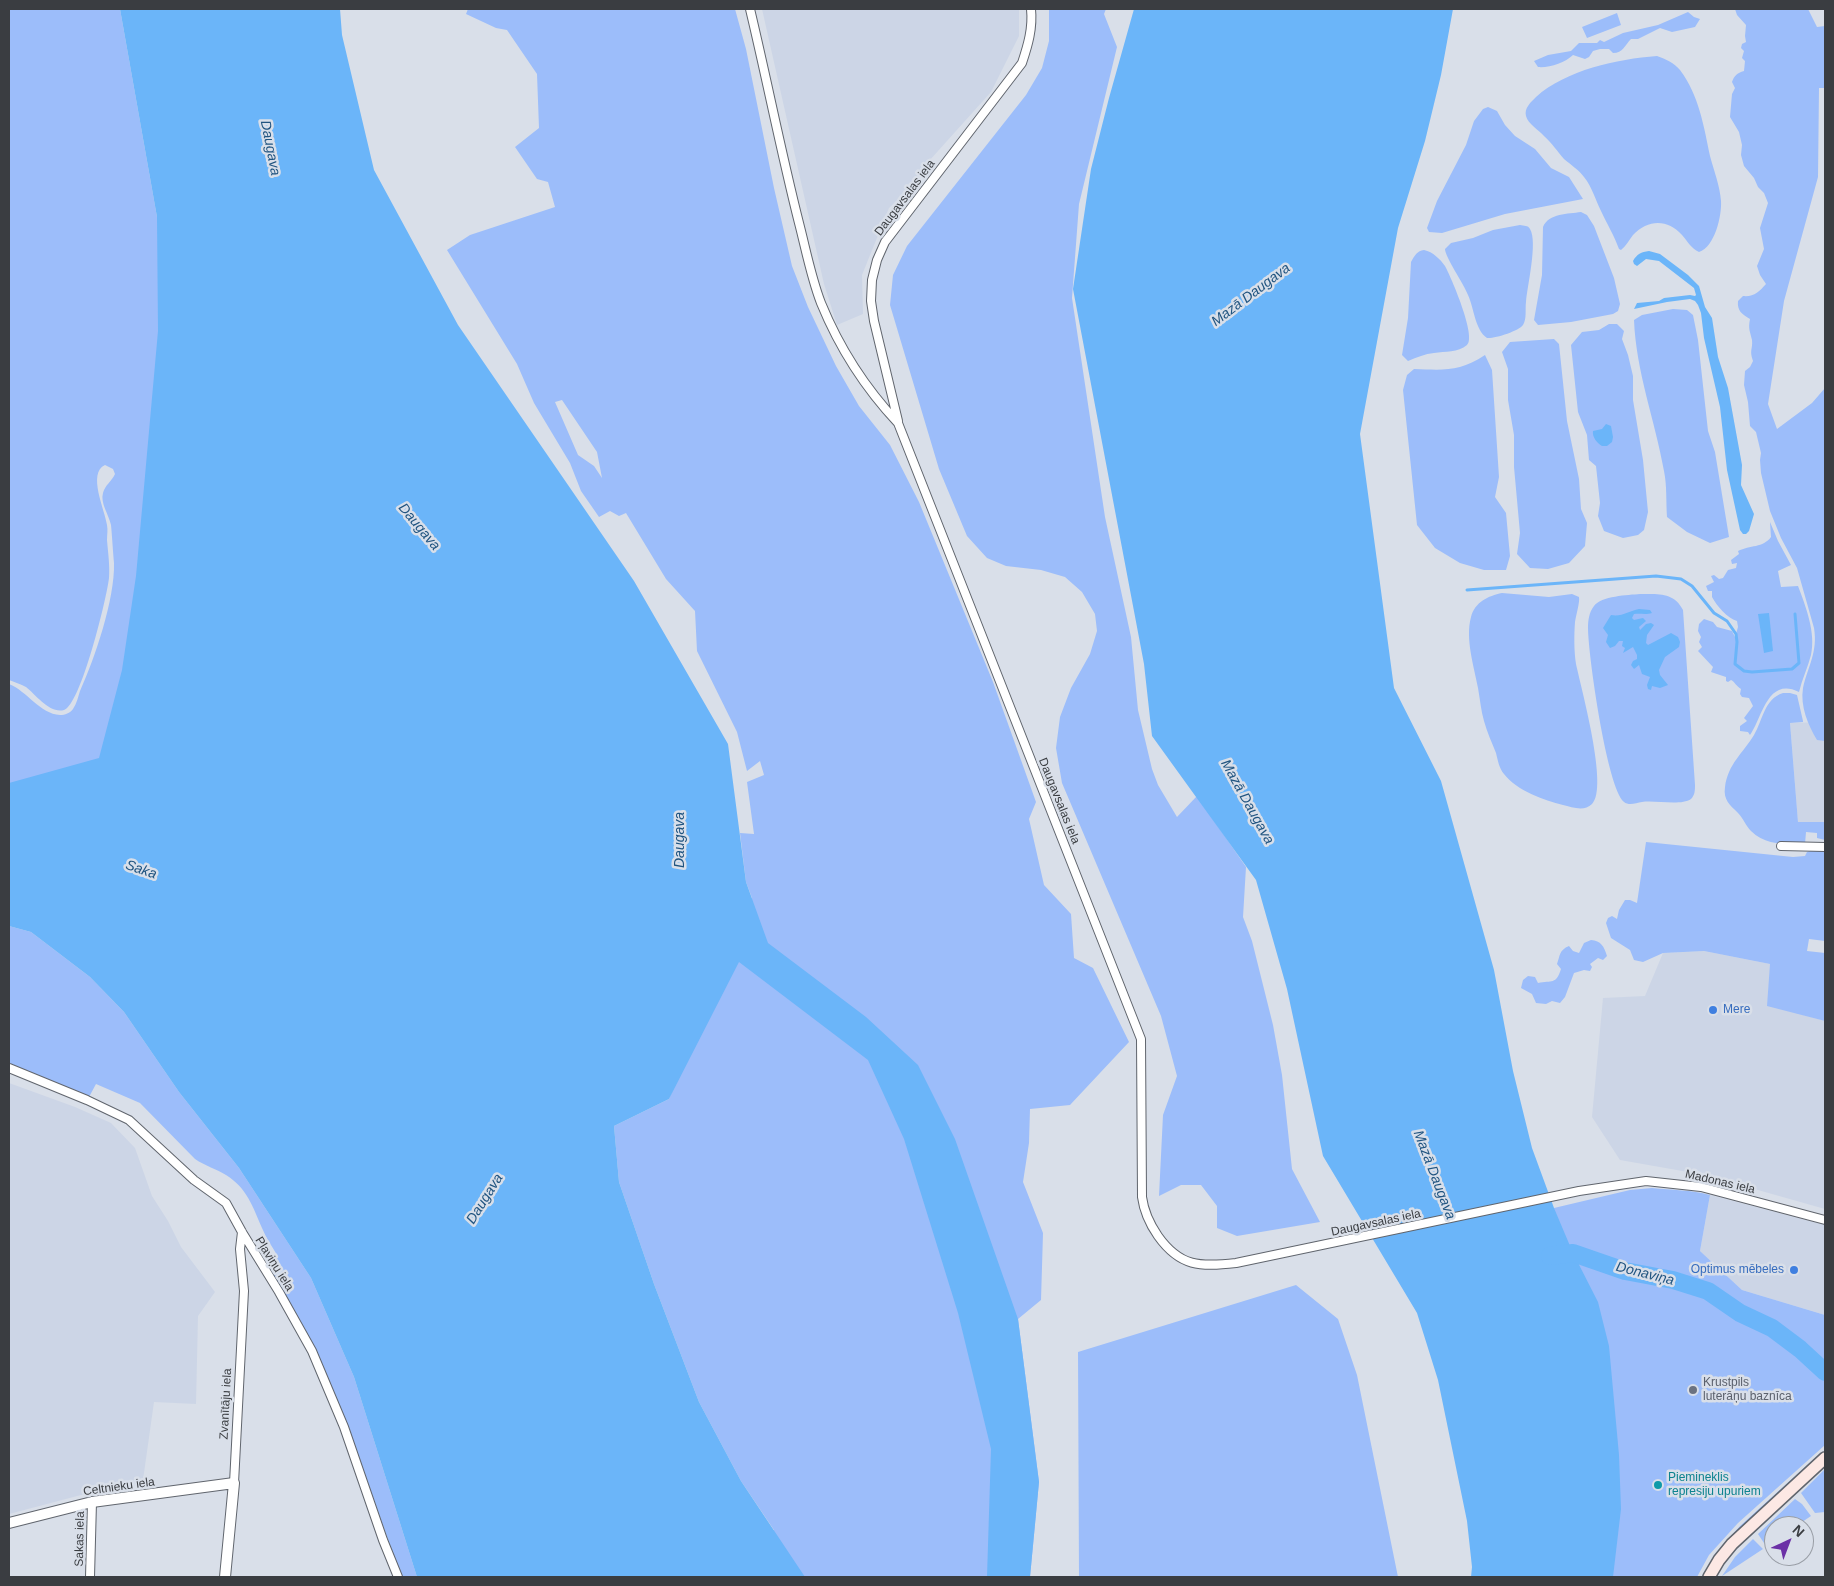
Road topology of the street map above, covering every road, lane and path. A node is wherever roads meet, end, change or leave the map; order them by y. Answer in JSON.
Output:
{"nodes":[{"id":1,"x":750,"y":9,"type":"edge"},
{"id":2,"x":1031,"y":9,"type":"edge"},
{"id":3,"x":898,"y":423,"type":"junction"},
{"id":4,"x":1780,"y":846,"type":"dead end"},
{"id":5,"x":1825,"y":848,"type":"edge"},
{"id":6,"x":9,"y":1068,"type":"edge"},
{"id":7,"x":1579,"y":1191,"type":"joint"},
{"id":8,"x":1825,"y":1220,"type":"edge"},
{"id":9,"x":242,"y":1232,"type":"junction"},
{"id":10,"x":1825,"y":1458,"type":"edge"},
{"id":11,"x":234,"y":1483,"type":"junction"},
{"id":12,"x":92,"y":1502,"type":"junction"},
{"id":13,"x":9,"y":1523,"type":"edge"},
{"id":14,"x":90,"y":1577,"type":"edge"},
{"id":15,"x":225,"y":1577,"type":"edge"},
{"id":16,"x":398,"y":1577,"type":"edge"},
{"id":17,"x":1709,"y":1577,"type":"edge"}],
"edges":[{"from":1,"to":3,"type":"street","name":"Daugavsalas iela"},
{"from":2,"to":3,"type":"street","name":"Daugavsalas iela"},
{"from":3,"to":7,"type":"street","name":"Daugavsalas iela"},
{"from":4,"to":5,"type":"street"},
{"from":6,"to":9,"type":"street","name":"Pļaviņu iela"},
{"from":7,"to":8,"type":"street","name":"Madonas iela"},
{"from":9,"to":11,"type":"street","name":"Zvanītāju iela"},
{"from":9,"to":16,"type":"street","name":"Pļaviņu iela"},
{"from":10,"to":17,"type":"main road"},
{"from":11,"to":12,"type":"street","name":"Celtnieku iela"},
{"from":11,"to":15,"type":"street","name":"Zvanītāju iela"},
{"from":12,"to":13,"type":"street","name":"Celtnieku iela"},
{"from":12,"to":14,"type":"street","name":"Sakas iela"}]}
